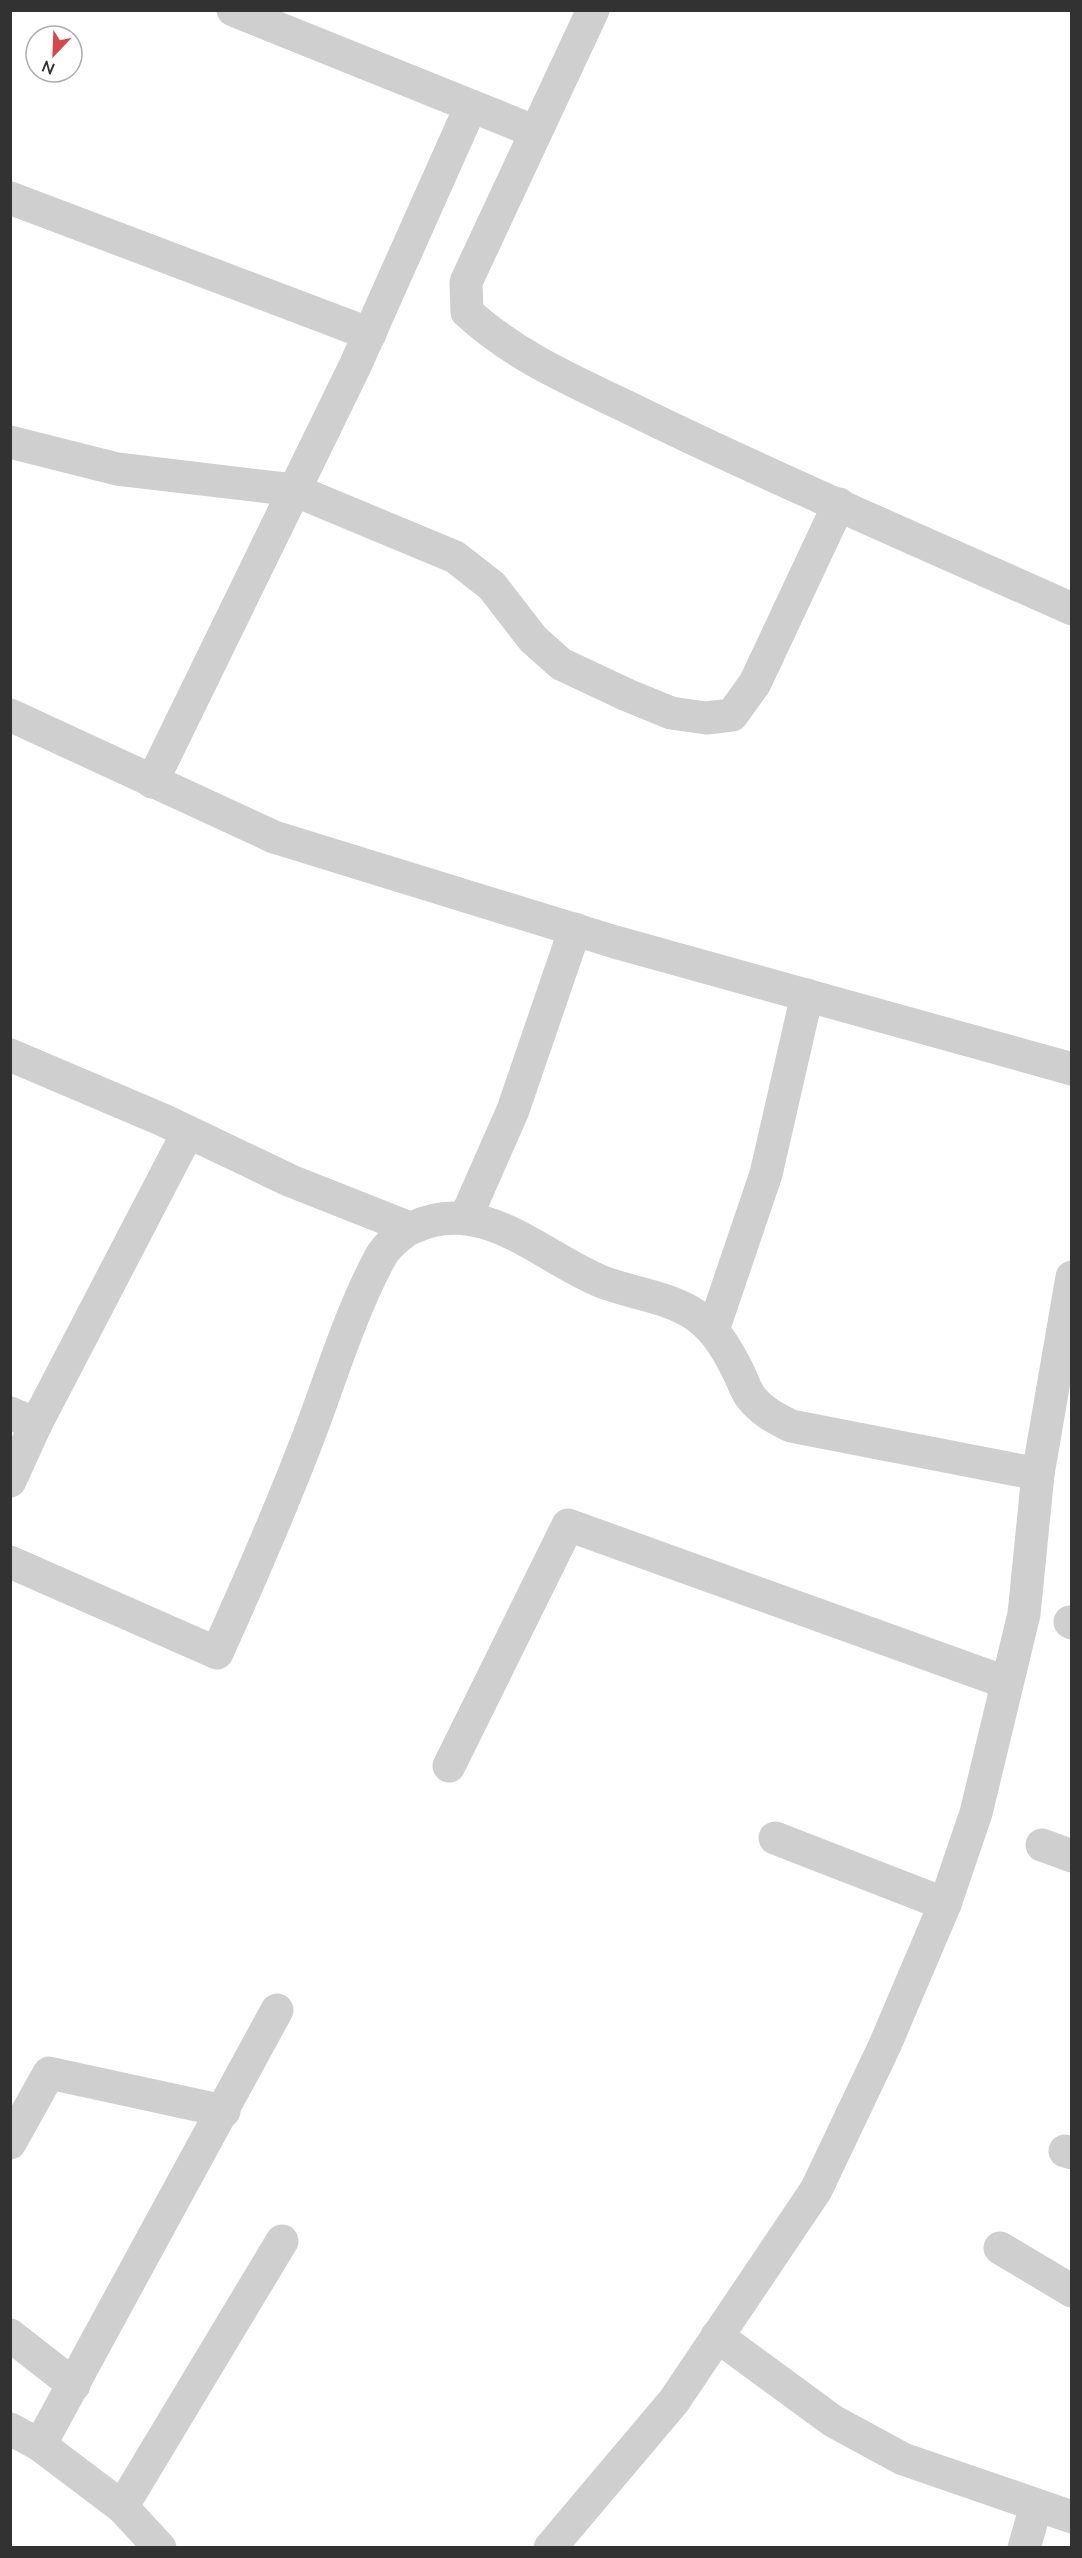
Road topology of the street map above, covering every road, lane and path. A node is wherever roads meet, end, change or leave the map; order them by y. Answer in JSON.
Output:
{"nodes":[{"id":1,"x":233,"y":10,"type":"edge"},
{"id":2,"x":593,"y":10,"type":"edge"},
{"id":3,"x":471,"y":105,"type":"junction"},
{"id":4,"x":536,"y":132,"type":"junction"},
{"id":5,"x":10,"y":198,"type":"edge"},
{"id":6,"x":370,"y":334,"type":"junction"},
{"id":7,"x":10,"y":442,"type":"edge"},
{"id":8,"x":294,"y":490,"type":"junction"},
{"id":9,"x":839,"y":504,"type":"junction"},
{"id":10,"x":1071,"y":609,"type":"edge"},
{"id":11,"x":10,"y":714,"type":"edge"},
{"id":12,"x":152,"y":782,"type":"junction"},
{"id":13,"x":575,"y":929,"type":"junction"},
{"id":14,"x":807,"y":995,"type":"junction"},
{"id":15,"x":13,"y":1063,"type":"edge"},
{"id":16,"x":1071,"y":1069,"type":"edge"},
{"id":17,"x":188,"y":1132,"type":"junction"},
{"id":18,"x":466,"y":1217,"type":"junction"},
{"id":19,"x":410,"y":1228,"type":"junction"},
{"id":20,"x":1071,"y":1277,"type":"edge"},
{"id":21,"x":713,"y":1330,"type":"junction"},
{"id":22,"x":1061,"y":1399,"type":"edge"},
{"id":23,"x":23,"y":1419,"type":"edge"},
{"id":24,"x":1038,"y":1474,"type":"junction"},
{"id":25,"x":10,"y":1481,"type":"edge"},
{"id":26,"x":10,"y":1562,"type":"edge"},
{"id":27,"x":1005,"y":1682,"type":"junction"},
{"id":28,"x":449,"y":1766,"type":"dead end"},
{"id":29,"x":775,"y":1838,"type":"dead end"},
{"id":30,"x":1042,"y":1845,"type":"dead end"},
{"id":31,"x":1071,"y":1856,"type":"edge"},
{"id":32,"x":945,"y":1904,"type":"junction"},
{"id":33,"x":277,"y":2010,"type":"dead end"},
{"id":34,"x":224,"y":2111,"type":"junction"},
{"id":35,"x":10,"y":2143,"type":"edge"},
{"id":36,"x":282,"y":2241,"type":"dead end"},
{"id":37,"x":1000,"y":2248,"type":"dead end"},
{"id":38,"x":1071,"y":2290,"type":"edge"},
{"id":39,"x":10,"y":2335,"type":"edge"},
{"id":40,"x":717,"y":2336,"type":"junction"},
{"id":41,"x":74,"y":2385,"type":"junction"},
{"id":42,"x":10,"y":2429,"type":"edge"},
{"id":43,"x":40,"y":2445,"type":"junction"},
{"id":44,"x":1036,"y":2506,"type":"junction"},
{"id":45,"x":122,"y":2507,"type":"junction"},
{"id":46,"x":1071,"y":2517,"type":"edge"},
{"id":47,"x":160,"y":2547,"type":"edge"},
{"id":48,"x":550,"y":2547,"type":"edge"},
{"id":49,"x":1024,"y":2547,"type":"edge"}],
"edges":[{"from":1,"to":3,"type":"street"},
{"from":2,"to":4,"type":"street"},
{"from":3,"to":4,"type":"street"},
{"from":3,"to":6,"type":"street"},
{"from":4,"to":9,"type":"street"},
{"from":5,"to":6,"type":"street"},
{"from":6,"to":8,"type":"street"},
{"from":7,"to":8,"type":"street"},
{"from":8,"to":9,"type":"street"},
{"from":8,"to":12,"type":"street"},
{"from":9,"to":10,"type":"street"},
{"from":11,"to":12,"type":"street"},
{"from":12,"to":13,"type":"street"},
{"from":13,"to":14,"type":"street"},
{"from":13,"to":18,"type":"street"},
{"from":14,"to":16,"type":"street"},
{"from":14,"to":21,"type":"street"},
{"from":15,"to":17,"type":"street"},
{"from":17,"to":19,"type":"street"},
{"from":17,"to":23,"type":"street"},
{"from":18,"to":19,"type":"street"},
{"from":18,"to":21,"type":"street"},
{"from":19,"to":26,"type":"street"},
{"from":20,"to":22,"type":"street"},
{"from":21,"to":24,"type":"street"},
{"from":22,"to":24,"type":"street"},
{"from":23,"to":25,"type":"street"},
{"from":24,"to":27,"type":"street"},
{"from":27,"to":28,"type":"street"},
{"from":27,"to":32,"type":"street"},
{"from":29,"to":32,"type":"street"},
{"from":30,"to":31,"type":"street"},
{"from":32,"to":40,"type":"street"},
{"from":33,"to":34,"type":"street"},
{"from":34,"to":35,"type":"street"},
{"from":34,"to":41,"type":"street"},
{"from":36,"to":45,"type":"street"},
{"from":37,"to":38,"type":"street"},
{"from":39,"to":41,"type":"street"},
{"from":40,"to":44,"type":"street"},
{"from":40,"to":48,"type":"street"},
{"from":41,"to":43,"type":"street"},
{"from":42,"to":43,"type":"street"},
{"from":43,"to":45,"type":"street"},
{"from":44,"to":46,"type":"street"},
{"from":44,"to":49,"type":"street"},
{"from":45,"to":47,"type":"street"}]}
